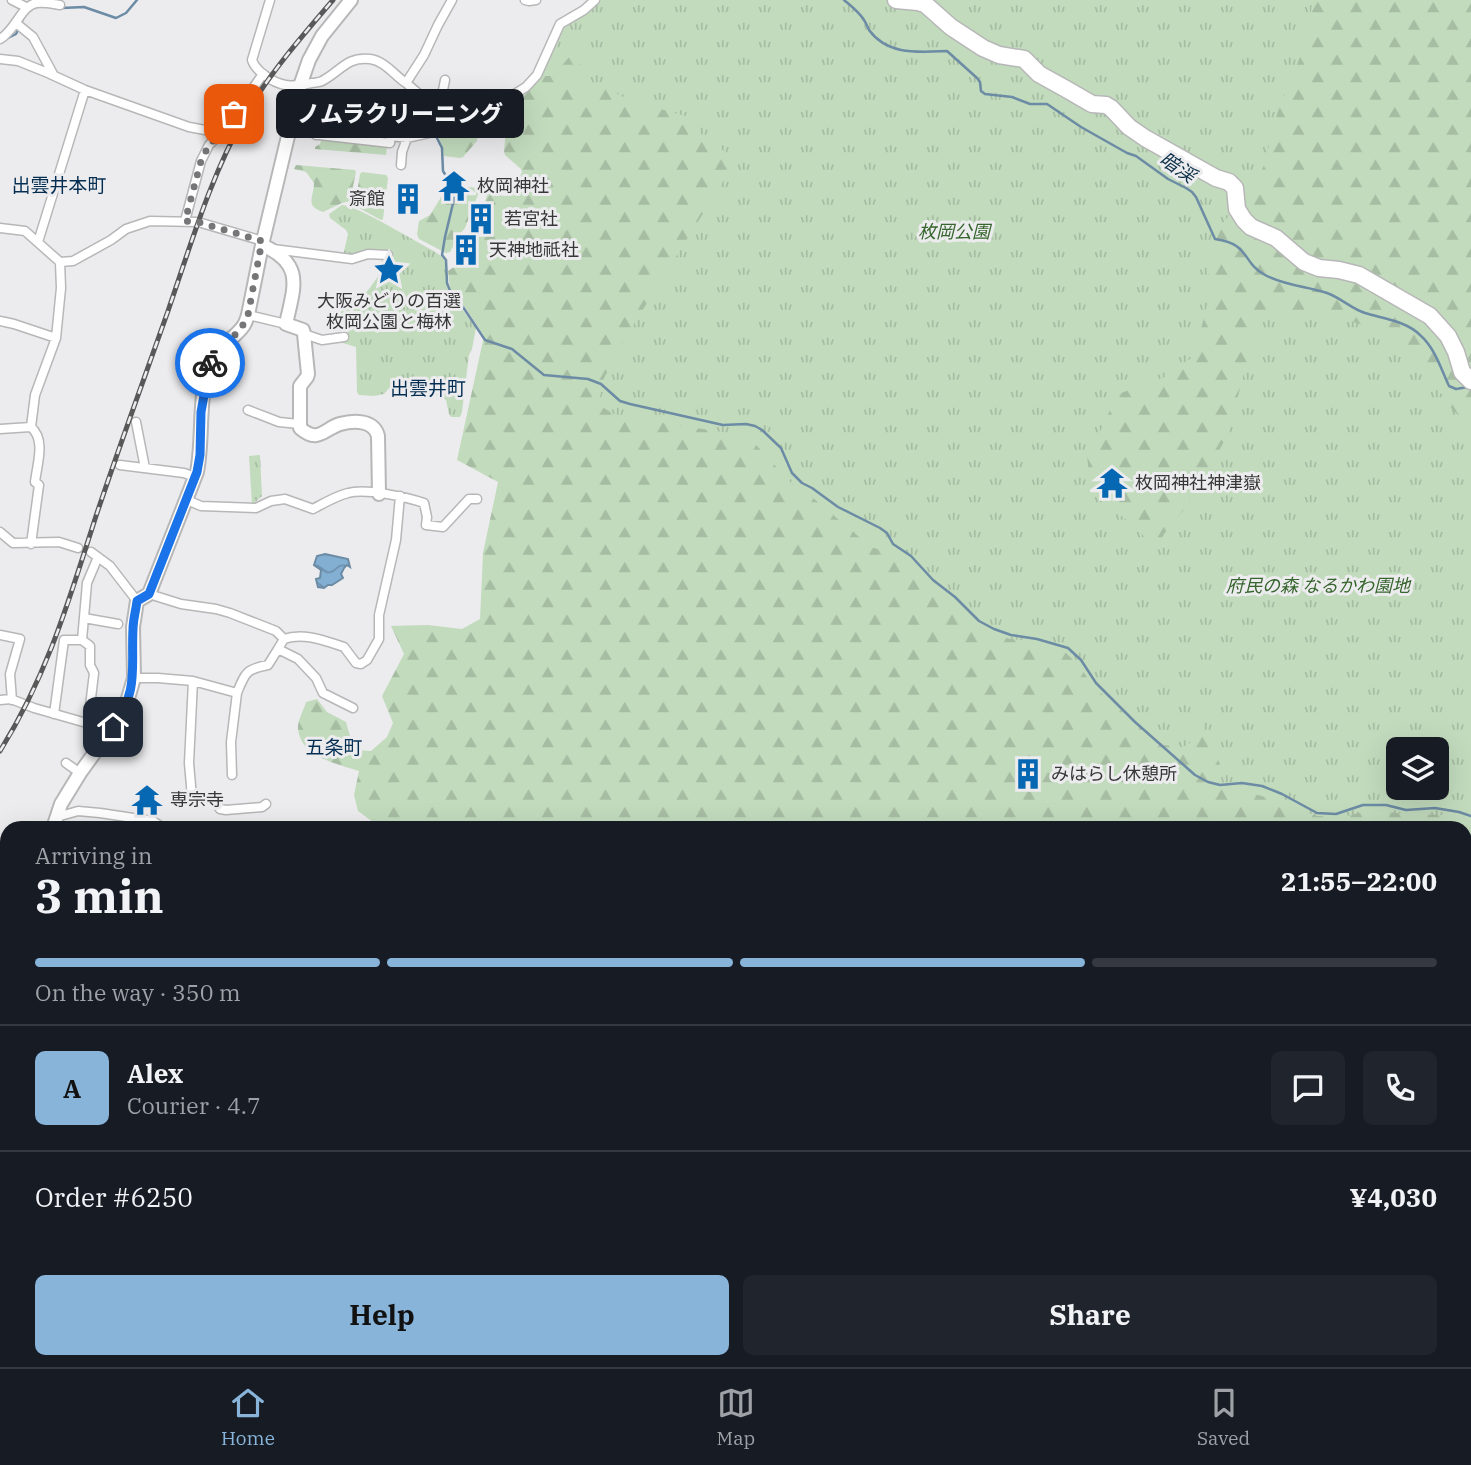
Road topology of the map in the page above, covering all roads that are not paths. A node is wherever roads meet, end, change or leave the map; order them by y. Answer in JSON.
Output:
{"nodes":[{"id":1,"x":12,"y":0,"type":"edge"},
{"id":2,"x":270,"y":0,"type":"edge"},
{"id":3,"x":351,"y":0,"type":"edge"},
{"id":4,"x":452,"y":0,"type":"edge"},
{"id":5,"x":524,"y":0,"type":"edge"},
{"id":6,"x":536,"y":0,"type":"edge"},
{"id":7,"x":595,"y":0,"type":"edge"},
{"id":8,"x":896,"y":0,"type":"edge"},
{"id":9,"x":59,"y":3,"type":"edge"},
{"id":10,"x":26,"y":7,"type":"junction"},
{"id":11,"x":19,"y":25,"type":"junction"},
{"id":12,"x":0,"y":38,"type":"edge"},
{"id":13,"x":0,"y":59,"type":"edge"},
{"id":14,"x":263,"y":74,"type":"junction"},
{"id":15,"x":54,"y":75,"type":"junction"},
{"id":16,"x":445,"y":80,"type":"dead end"},
{"id":17,"x":406,"y":83,"type":"junction"},
{"id":18,"x":300,"y":86,"type":"junction"},
{"id":19,"x":85,"y":90,"type":"junction"},
{"id":20,"x":417,"y":93,"type":"junction"},
{"id":21,"x":294,"y":114,"type":"junction"},
{"id":22,"x":221,"y":133,"type":"junction"},
{"id":23,"x":391,"y":136,"type":"junction"},
{"id":24,"x":407,"y":138,"type":"junction"},
{"id":25,"x":401,"y":165,"type":"dead end"},
{"id":26,"x":185,"y":221,"type":"junction"},
{"id":27,"x":0,"y":228,"type":"edge"},
{"id":28,"x":38,"y":242,"type":"junction"},
{"id":29,"x":265,"y":245,"type":"junction"},
{"id":30,"x":388,"y":256,"type":"dead end"},
{"id":31,"x":60,"y":262,"type":"junction"},
{"id":32,"x":248,"y":315,"type":"junction"},
{"id":33,"x":0,"y":321,"type":"edge"},
{"id":34,"x":286,"y":324,"type":"junction"},
{"id":35,"x":304,"y":334,"type":"junction"},
{"id":36,"x":344,"y":337,"type":"dead end"},
{"id":37,"x":56,"y":338,"type":"junction"},
{"id":38,"x":1471,"y":381,"type":"edge"},
{"id":39,"x":248,"y":410,"type":"dead end"},
{"id":40,"x":136,"y":422,"type":"dead end"},
{"id":41,"x":299,"y":424,"type":"junction"},
{"id":42,"x":32,"y":427,"type":"junction"},
{"id":43,"x":0,"y":429,"type":"edge"},
{"id":44,"x":120,"y":465,"type":"dead end"},
{"id":45,"x":145,"y":468,"type":"junction"},
{"id":46,"x":195,"y":477,"type":"junction"},
{"id":47,"x":379,"y":494,"type":"junction"},
{"id":48,"x":400,"y":496,"type":"junction"},
{"id":49,"x":477,"y":499,"type":"dead end"},
{"id":50,"x":187,"y":500,"type":"junction"},
{"id":51,"x":0,"y":532,"type":"edge"},
{"id":52,"x":31,"y":544,"type":"junction"},
{"id":53,"x":78,"y":548,"type":"dead end"},
{"id":54,"x":149,"y":594,"type":"junction"},
{"id":55,"x":137,"y":601,"type":"junction"},
{"id":56,"x":84,"y":618,"type":"junction"},
{"id":57,"x":118,"y":624,"type":"dead end"},
{"id":58,"x":0,"y":635,"type":"edge"},
{"id":59,"x":284,"y":639,"type":"junction"},
{"id":60,"x":82,"y":640,"type":"junction"},
{"id":61,"x":278,"y":649,"type":"junction"},
{"id":62,"x":134,"y":678,"type":"junction"},
{"id":63,"x":193,"y":681,"type":"junction"},
{"id":64,"x":237,"y":693,"type":"junction"},
{"id":65,"x":0,"y":700,"type":"edge"},
{"id":66,"x":12,"y":700,"type":"junction"},
{"id":67,"x":353,"y":708,"type":"dead end"},
{"id":68,"x":54,"y":714,"type":"junction"},
{"id":69,"x":88,"y":723,"type":"junction"},
{"id":70,"x":111,"y":730,"type":"junction"},
{"id":71,"x":66,"y":763,"type":"dead end"},
{"id":72,"x":80,"y":773,"type":"junction"},
{"id":73,"x":232,"y":775,"type":"dead end"},
{"id":74,"x":266,"y":804,"type":"dead end"},
{"id":75,"x":55,"y":821,"type":"edge"},
{"id":76,"x":57,"y":821,"type":"edge"},
{"id":77,"x":153,"y":821,"type":"edge"}],
"edges":[{"from":1,"to":10,"type":"street"},
{"from":2,"to":14,"type":"street"},
{"from":3,"to":18,"type":"street"},
{"from":4,"to":17,"type":"street"},
{"from":5,"to":6,"type":"street"},
{"from":7,"to":24,"type":"street"},
{"from":8,"to":38,"type":"highway"},
{"from":9,"to":10,"type":"street"},
{"from":10,"to":11,"type":"street"},
{"from":11,"to":12,"type":"street"},
{"from":11,"to":15,"type":"street"},
{"from":13,"to":15,"type":"street"},
{"from":14,"to":18,"type":"street"},
{"from":14,"to":22,"type":"street"},
{"from":15,"to":19,"type":"street"},
{"from":16,"to":20,"type":"street"},
{"from":17,"to":18,"type":"street"},
{"from":17,"to":20,"type":"street"},
{"from":18,"to":21,"type":"street"},
{"from":19,"to":22,"type":"street"},
{"from":19,"to":28,"type":"street"},
{"from":20,"to":23,"type":"street"},
{"from":21,"to":23,"type":"street"},
{"from":21,"to":29,"type":"street"},
{"from":22,"to":26,"type":"street"},
{"from":23,"to":24,"type":"street"},
{"from":24,"to":25,"type":"street"},
{"from":26,"to":29,"type":"street"},
{"from":26,"to":31,"type":"street"},
{"from":27,"to":28,"type":"street"},
{"from":28,"to":31,"type":"street"},
{"from":29,"to":30,"type":"street"},
{"from":29,"to":32,"type":"street"},
{"from":29,"to":34,"type":"street"},
{"from":31,"to":37,"type":"street"},
{"from":32,"to":34,"type":"street"},
{"from":32,"to":46,"type":"street"},
{"from":33,"to":37,"type":"street"},
{"from":34,"to":35,"type":"street"},
{"from":35,"to":36,"type":"street"},
{"from":35,"to":41,"type":"street"},
{"from":37,"to":42,"type":"street"},
{"from":39,"to":41,"type":"street"},
{"from":40,"to":45,"type":"street"},
{"from":41,"to":47,"type":"street"},
{"from":42,"to":43,"type":"street"},
{"from":42,"to":52,"type":"street"},
{"from":44,"to":45,"type":"street"},
{"from":45,"to":46,"type":"street"},
{"from":46,"to":50,"type":"street"},
{"from":47,"to":48,"type":"street"},
{"from":47,"to":50,"type":"street"},
{"from":48,"to":49,"type":"street"},
{"from":48,"to":59,"type":"street"},
{"from":50,"to":54,"type":"street"},
{"from":51,"to":52,"type":"street"},
{"from":52,"to":53,"type":"street"},
{"from":54,"to":55,"type":"street"},
{"from":54,"to":59,"type":"street"},
{"from":55,"to":56,"type":"street"},
{"from":55,"to":62,"type":"street"},
{"from":56,"to":57,"type":"street"},
{"from":56,"to":60,"type":"street"},
{"from":58,"to":66,"type":"street"},
{"from":59,"to":61,"type":"street"},
{"from":60,"to":68,"type":"street"},
{"from":60,"to":69,"type":"street"},
{"from":61,"to":64,"type":"street"},
{"from":61,"to":67,"type":"street"},
{"from":62,"to":63,"type":"street"},
{"from":62,"to":70,"type":"street"},
{"from":63,"to":64,"type":"street"},
{"from":63,"to":74,"type":"street"},
{"from":64,"to":73,"type":"street"},
{"from":65,"to":66,"type":"street"},
{"from":66,"to":68,"type":"street"},
{"from":68,"to":69,"type":"street"},
{"from":69,"to":70,"type":"street"},
{"from":70,"to":72,"type":"street"},
{"from":71,"to":72,"type":"street"},
{"from":72,"to":75,"type":"street"},
{"from":76,"to":77,"type":"street"}]}
